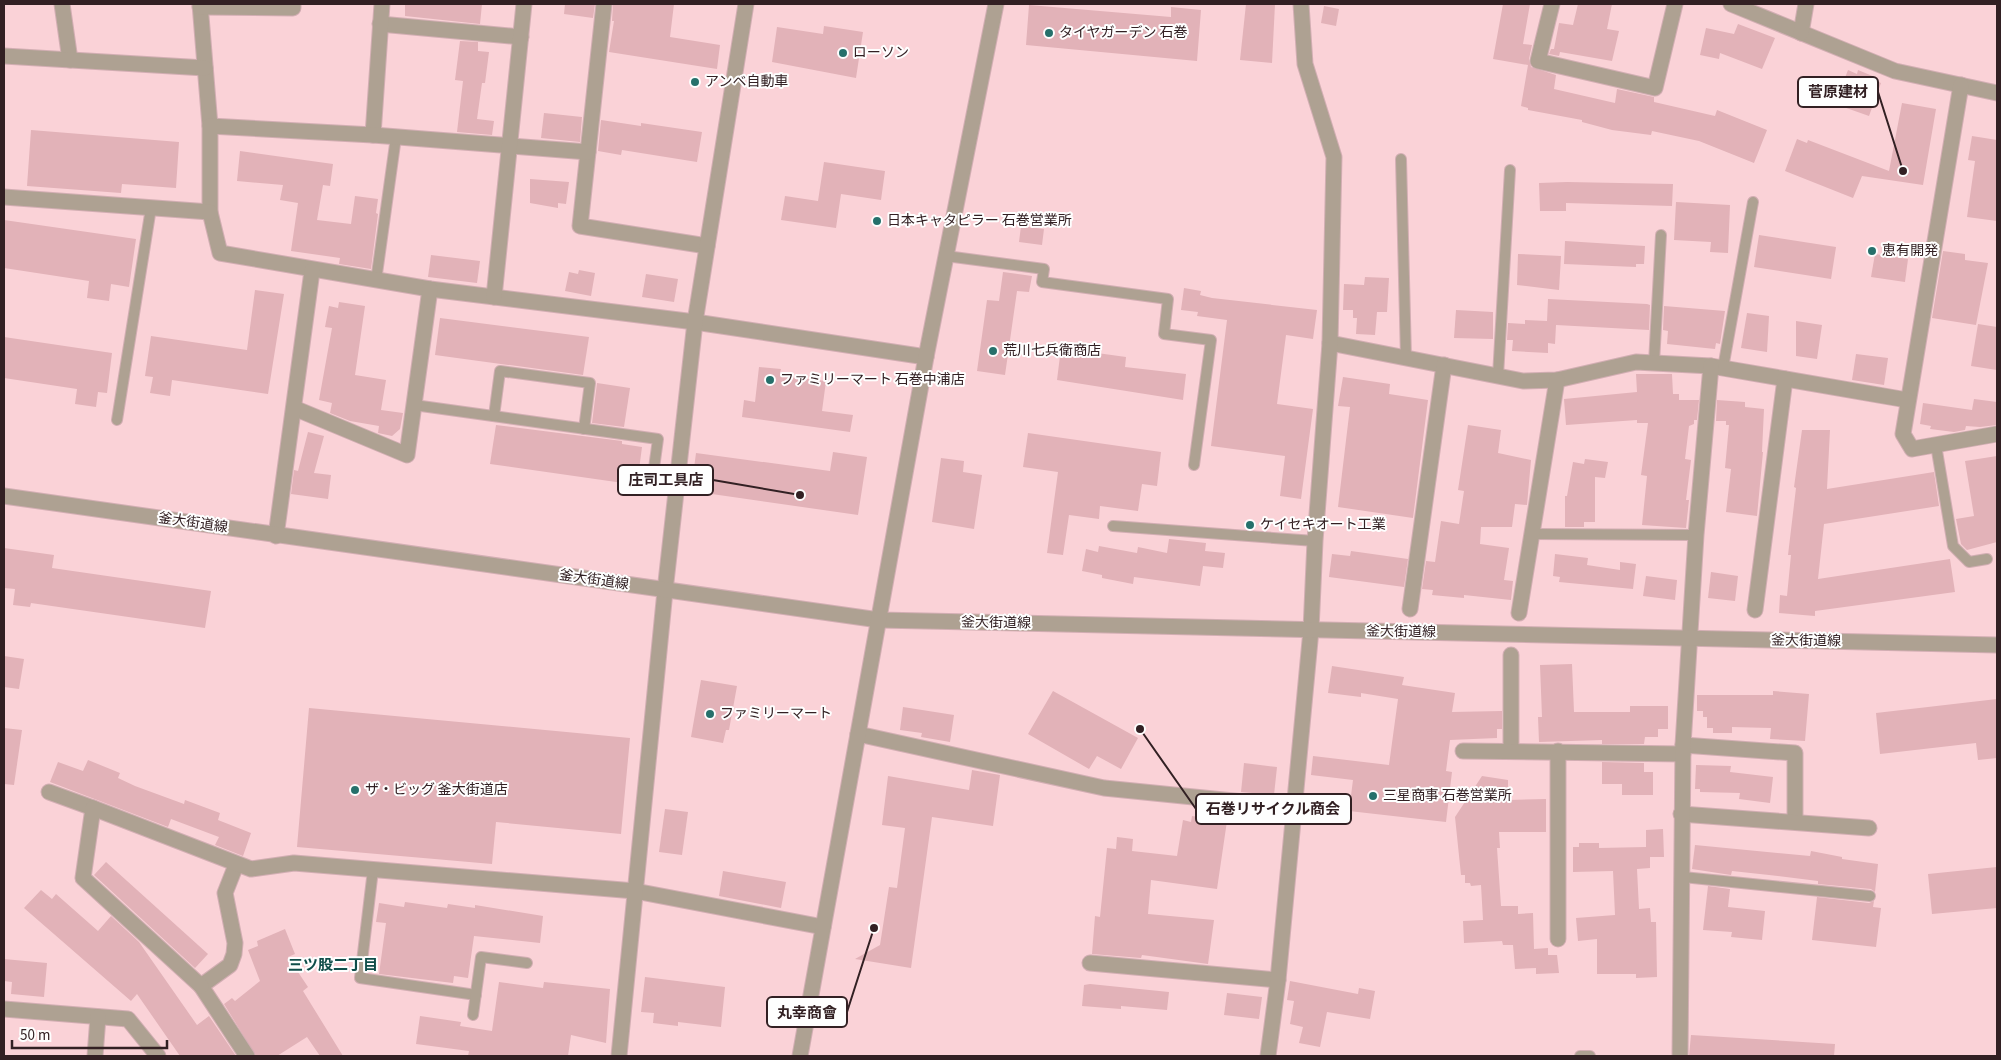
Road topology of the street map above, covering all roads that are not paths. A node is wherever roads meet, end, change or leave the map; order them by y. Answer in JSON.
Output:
{"nodes":[{"id":1,"x":62,"y":4,"type":"edge"},
{"id":2,"x":293,"y":4,"type":"edge"},
{"id":3,"x":382,"y":4,"type":"edge"},
{"id":4,"x":524,"y":4,"type":"edge"},
{"id":5,"x":604,"y":4,"type":"edge"},
{"id":6,"x":746,"y":4,"type":"edge"},
{"id":7,"x":996,"y":4,"type":"edge"},
{"id":8,"x":1301,"y":4,"type":"edge"},
{"id":9,"x":1552,"y":4,"type":"edge"},
{"id":10,"x":1675,"y":4,"type":"edge"},
{"id":11,"x":1731,"y":4,"type":"edge"},
{"id":12,"x":1806,"y":4,"type":"edge"},
{"id":13,"x":200,"y":6,"type":"edge"},
{"id":14,"x":380,"y":24,"type":"junction"},
{"id":15,"x":1801,"y":33,"type":"junction"},
{"id":16,"x":521,"y":37,"type":"junction"},
{"id":17,"x":4,"y":56,"type":"edge"},
{"id":18,"x":70,"y":60,"type":"junction"},
{"id":19,"x":205,"y":68,"type":"junction"},
{"id":20,"x":1961,"y":85,"type":"junction"},
{"id":21,"x":1997,"y":93,"type":"edge"},
{"id":22,"x":210,"y":126,"type":"junction"},
{"id":23,"x":373,"y":135,"type":"junction"},
{"id":24,"x":396,"y":137,"type":"junction"},
{"id":25,"x":508,"y":147,"type":"junction"},
{"id":26,"x":588,"y":152,"type":"junction"},
{"id":27,"x":1401,"y":159,"type":"dead end"},
{"id":28,"x":1510,"y":170,"type":"dead end"},
{"id":29,"x":4,"y":197,"type":"edge"},
{"id":30,"x":1753,"y":202,"type":"dead end"},
{"id":31,"x":151,"y":208,"type":"junction"},
{"id":32,"x":210,"y":212,"type":"junction"},
{"id":33,"x":1661,"y":235,"type":"dead end"},
{"id":34,"x":707,"y":246,"type":"junction"},
{"id":35,"x":946,"y":256,"type":"junction"},
{"id":36,"x":312,"y":271,"type":"junction"},
{"id":37,"x":376,"y":281,"type":"junction"},
{"id":38,"x":430,"y":289,"type":"junction"},
{"id":39,"x":494,"y":298,"type":"junction"},
{"id":40,"x":695,"y":322,"type":"junction"},
{"id":41,"x":1330,"y":343,"type":"junction"},
{"id":42,"x":926,"y":356,"type":"junction"},
{"id":43,"x":1406,"y":358,"type":"junction"},
{"id":44,"x":1654,"y":363,"type":"junction"},
{"id":45,"x":1444,"y":365,"type":"junction"},
{"id":46,"x":1717,"y":367,"type":"junction"},
{"id":47,"x":1498,"y":376,"type":"junction"},
{"id":48,"x":1785,"y":378,"type":"junction"},
{"id":49,"x":1557,"y":380,"type":"junction"},
{"id":50,"x":1907,"y":400,"type":"junction"},
{"id":51,"x":414,"y":405,"type":"junction"},
{"id":52,"x":294,"y":408,"type":"junction"},
{"id":53,"x":494,"y":416,"type":"junction"},
{"id":54,"x":116,"y":420,"type":"dead end"},
{"id":55,"x":584,"y":429,"type":"junction"},
{"id":56,"x":1997,"y":434,"type":"edge"},
{"id":57,"x":1936,"y":445,"type":"junction"},
{"id":58,"x":1194,"y":465,"type":"dead end"},
{"id":59,"x":651,"y":490,"type":"dead end"},
{"id":60,"x":4,"y":496,"type":"edge"},
{"id":61,"x":1113,"y":526,"type":"dead end"},
{"id":62,"x":1534,"y":534,"type":"junction"},
{"id":63,"x":1696,"y":535,"type":"junction"},
{"id":64,"x":276,"y":536,"type":"junction"},
{"id":65,"x":1315,"y":541,"type":"junction"},
{"id":66,"x":1987,"y":559,"type":"dead end"},
{"id":67,"x":665,"y":591,"type":"junction"},
{"id":68,"x":1410,"y":610,"type":"dead end"},
{"id":69,"x":1755,"y":610,"type":"dead end"},
{"id":70,"x":1519,"y":612,"type":"dead end"},
{"id":71,"x":879,"y":620,"type":"junction"},
{"id":72,"x":1311,"y":630,"type":"junction"},
{"id":73,"x":1690,"y":639,"type":"junction"},
{"id":74,"x":1997,"y":645,"type":"edge"},
{"id":75,"x":1511,"y":656,"type":"dead end"},
{"id":76,"x":858,"y":734,"type":"junction"},
{"id":77,"x":1683,"y":749,"type":"junction"},
{"id":78,"x":1463,"y":751,"type":"dead end"},
{"id":79,"x":1511,"y":751,"type":"junction"},
{"id":80,"x":1558,"y":751,"type":"junction"},
{"id":81,"x":49,"y":792,"type":"dead end"},
{"id":82,"x":1294,"y":807,"type":"junction"},
{"id":83,"x":93,"y":808,"type":"junction"},
{"id":84,"x":1681,"y":814,"type":"junction"},
{"id":85,"x":1795,"y":821,"type":"junction"},
{"id":86,"x":1869,"y":828,"type":"dead end"},
{"id":87,"x":236,"y":865,"type":"junction"},
{"id":88,"x":373,"y":870,"type":"junction"},
{"id":89,"x":1682,"y":877,"type":"junction"},
{"id":90,"x":635,"y":890,"type":"junction"},
{"id":91,"x":1870,"y":896,"type":"dead end"},
{"id":92,"x":823,"y":927,"type":"junction"},
{"id":93,"x":1558,"y":939,"type":"dead end"},
{"id":94,"x":527,"y":963,"type":"dead end"},
{"id":95,"x":1090,"y":963,"type":"dead end"},
{"id":96,"x":1278,"y":980,"type":"junction"},
{"id":97,"x":201,"y":986,"type":"junction"},
{"id":98,"x":476,"y":995,"type":"junction"},
{"id":99,"x":4,"y":1009,"type":"edge"},
{"id":100,"x":473,"y":1015,"type":"dead end"},
{"id":101,"x":98,"y":1017,"type":"junction"},
{"id":102,"x":95,"y":1056,"type":"edge"},
{"id":103,"x":158,"y":1056,"type":"edge"},
{"id":104,"x":247,"y":1056,"type":"edge"},
{"id":105,"x":619,"y":1056,"type":"edge"},
{"id":106,"x":800,"y":1056,"type":"edge"},
{"id":107,"x":1268,"y":1056,"type":"edge"},
{"id":108,"x":1272,"y":1056,"type":"edge"},
{"id":109,"x":1580,"y":1056,"type":"edge"},
{"id":110,"x":1590,"y":1056,"type":"edge"},
{"id":111,"x":1680,"y":1056,"type":"edge"}],
"edges":[{"from":1,"to":18,"type":"street"},
{"from":2,"to":13,"type":"street"},
{"from":3,"to":14,"type":"street"},
{"from":4,"to":16,"type":"street"},
{"from":5,"to":26,"type":"street"},
{"from":6,"to":34,"type":"street"},
{"from":7,"to":35,"type":"street"},
{"from":8,"to":41,"type":"street"},
{"from":9,"to":10,"type":"street"},
{"from":11,"to":15,"type":"street"},
{"from":12,"to":15,"type":"street"},
{"from":13,"to":19,"type":"street"},
{"from":14,"to":16,"type":"street"},
{"from":14,"to":23,"type":"street"},
{"from":15,"to":20,"type":"street"},
{"from":16,"to":25,"type":"street"},
{"from":17,"to":18,"type":"street"},
{"from":18,"to":19,"type":"street"},
{"from":19,"to":22,"type":"street"},
{"from":20,"to":21,"type":"street"},
{"from":20,"to":50,"type":"street"},
{"from":22,"to":23,"type":"street"},
{"from":22,"to":32,"type":"street"},
{"from":23,"to":24,"type":"street"},
{"from":24,"to":25,"type":"street"},
{"from":24,"to":37,"type":"lane"},
{"from":25,"to":26,"type":"street"},
{"from":25,"to":39,"type":"street"},
{"from":26,"to":34,"type":"street"},
{"from":27,"to":43,"type":"lane"},
{"from":28,"to":47,"type":"lane"},
{"from":29,"to":31,"type":"street"},
{"from":30,"to":46,"type":"lane"},
{"from":31,"to":32,"type":"street"},
{"from":31,"to":54,"type":"lane"},
{"from":32,"to":36,"type":"street"},
{"from":33,"to":44,"type":"lane"},
{"from":34,"to":40,"type":"street"},
{"from":35,"to":42,"type":"street"},
{"from":35,"to":58,"type":"lane"},
{"from":36,"to":37,"type":"street"},
{"from":36,"to":52,"type":"street"},
{"from":37,"to":38,"type":"street"},
{"from":38,"to":39,"type":"street"},
{"from":38,"to":51,"type":"street"},
{"from":39,"to":40,"type":"street"},
{"from":40,"to":42,"type":"street"},
{"from":40,"to":67,"type":"street"},
{"from":41,"to":43,"type":"street"},
{"from":41,"to":65,"type":"street"},
{"from":42,"to":71,"type":"street"},
{"from":43,"to":45,"type":"street"},
{"from":44,"to":46,"type":"street"},
{"from":44,"to":49,"type":"street"},
{"from":45,"to":47,"type":"street"},
{"from":45,"to":68,"type":"street"},
{"from":46,"to":48,"type":"street"},
{"from":46,"to":63,"type":"street"},
{"from":47,"to":49,"type":"street"},
{"from":48,"to":50,"type":"street"},
{"from":48,"to":69,"type":"street"},
{"from":49,"to":62,"type":"street"},
{"from":50,"to":57,"type":"street"},
{"from":51,"to":52,"type":"street"},
{"from":51,"to":53,"type":"lane"},
{"from":52,"to":64,"type":"street"},
{"from":53,"to":55,"type":"lane"},
{"from":53,"to":55,"type":"lane"},
{"from":55,"to":59,"type":"lane"},
{"from":56,"to":57,"type":"street"},
{"from":57,"to":66,"type":"lane"},
{"from":60,"to":64,"type":"street","name":"釜大街道線"},
{"from":61,"to":65,"type":"lane"},
{"from":62,"to":63,"type":"lane"},
{"from":62,"to":70,"type":"street"},
{"from":63,"to":73,"type":"street"},
{"from":64,"to":67,"type":"street","name":"釜大街道線"},
{"from":65,"to":72,"type":"street"},
{"from":67,"to":71,"type":"street","name":"釜大街道線"},
{"from":67,"to":90,"type":"street"},
{"from":71,"to":72,"type":"street","name":"釜大街道線"},
{"from":71,"to":76,"type":"street"},
{"from":72,"to":73,"type":"street","name":"釜大街道線"},
{"from":72,"to":82,"type":"street"},
{"from":73,"to":74,"type":"street","name":"釜大街道線"},
{"from":73,"to":77,"type":"street"},
{"from":75,"to":79,"type":"street"},
{"from":76,"to":82,"type":"street"},
{"from":76,"to":92,"type":"street"},
{"from":77,"to":80,"type":"street"},
{"from":77,"to":84,"type":"street"},
{"from":77,"to":85,"type":"street"},
{"from":78,"to":79,"type":"street"},
{"from":79,"to":80,"type":"street"},
{"from":80,"to":93,"type":"street"},
{"from":81,"to":83,"type":"street"},
{"from":82,"to":96,"type":"street"},
{"from":83,"to":87,"type":"street"},
{"from":83,"to":97,"type":"street"},
{"from":84,"to":85,"type":"street"},
{"from":84,"to":89,"type":"street"},
{"from":85,"to":86,"type":"street"},
{"from":87,"to":88,"type":"street"},
{"from":87,"to":97,"type":"street"},
{"from":88,"to":90,"type":"street"},
{"from":88,"to":98,"type":"lane"},
{"from":89,"to":91,"type":"lane"},
{"from":89,"to":111,"type":"street"},
{"from":90,"to":92,"type":"street"},
{"from":90,"to":105,"type":"street"},
{"from":92,"to":106,"type":"street"},
{"from":94,"to":98,"type":"lane"},
{"from":95,"to":96,"type":"street"},
{"from":96,"to":107,"type":"street"},
{"from":97,"to":104,"type":"street"},
{"from":98,"to":100,"type":"lane"},
{"from":99,"to":101,"type":"street"},
{"from":101,"to":102,"type":"street"},
{"from":101,"to":103,"type":"street"},
{"from":107,"to":108,"type":"lane"},
{"from":109,"to":110,"type":"lane"}]}
